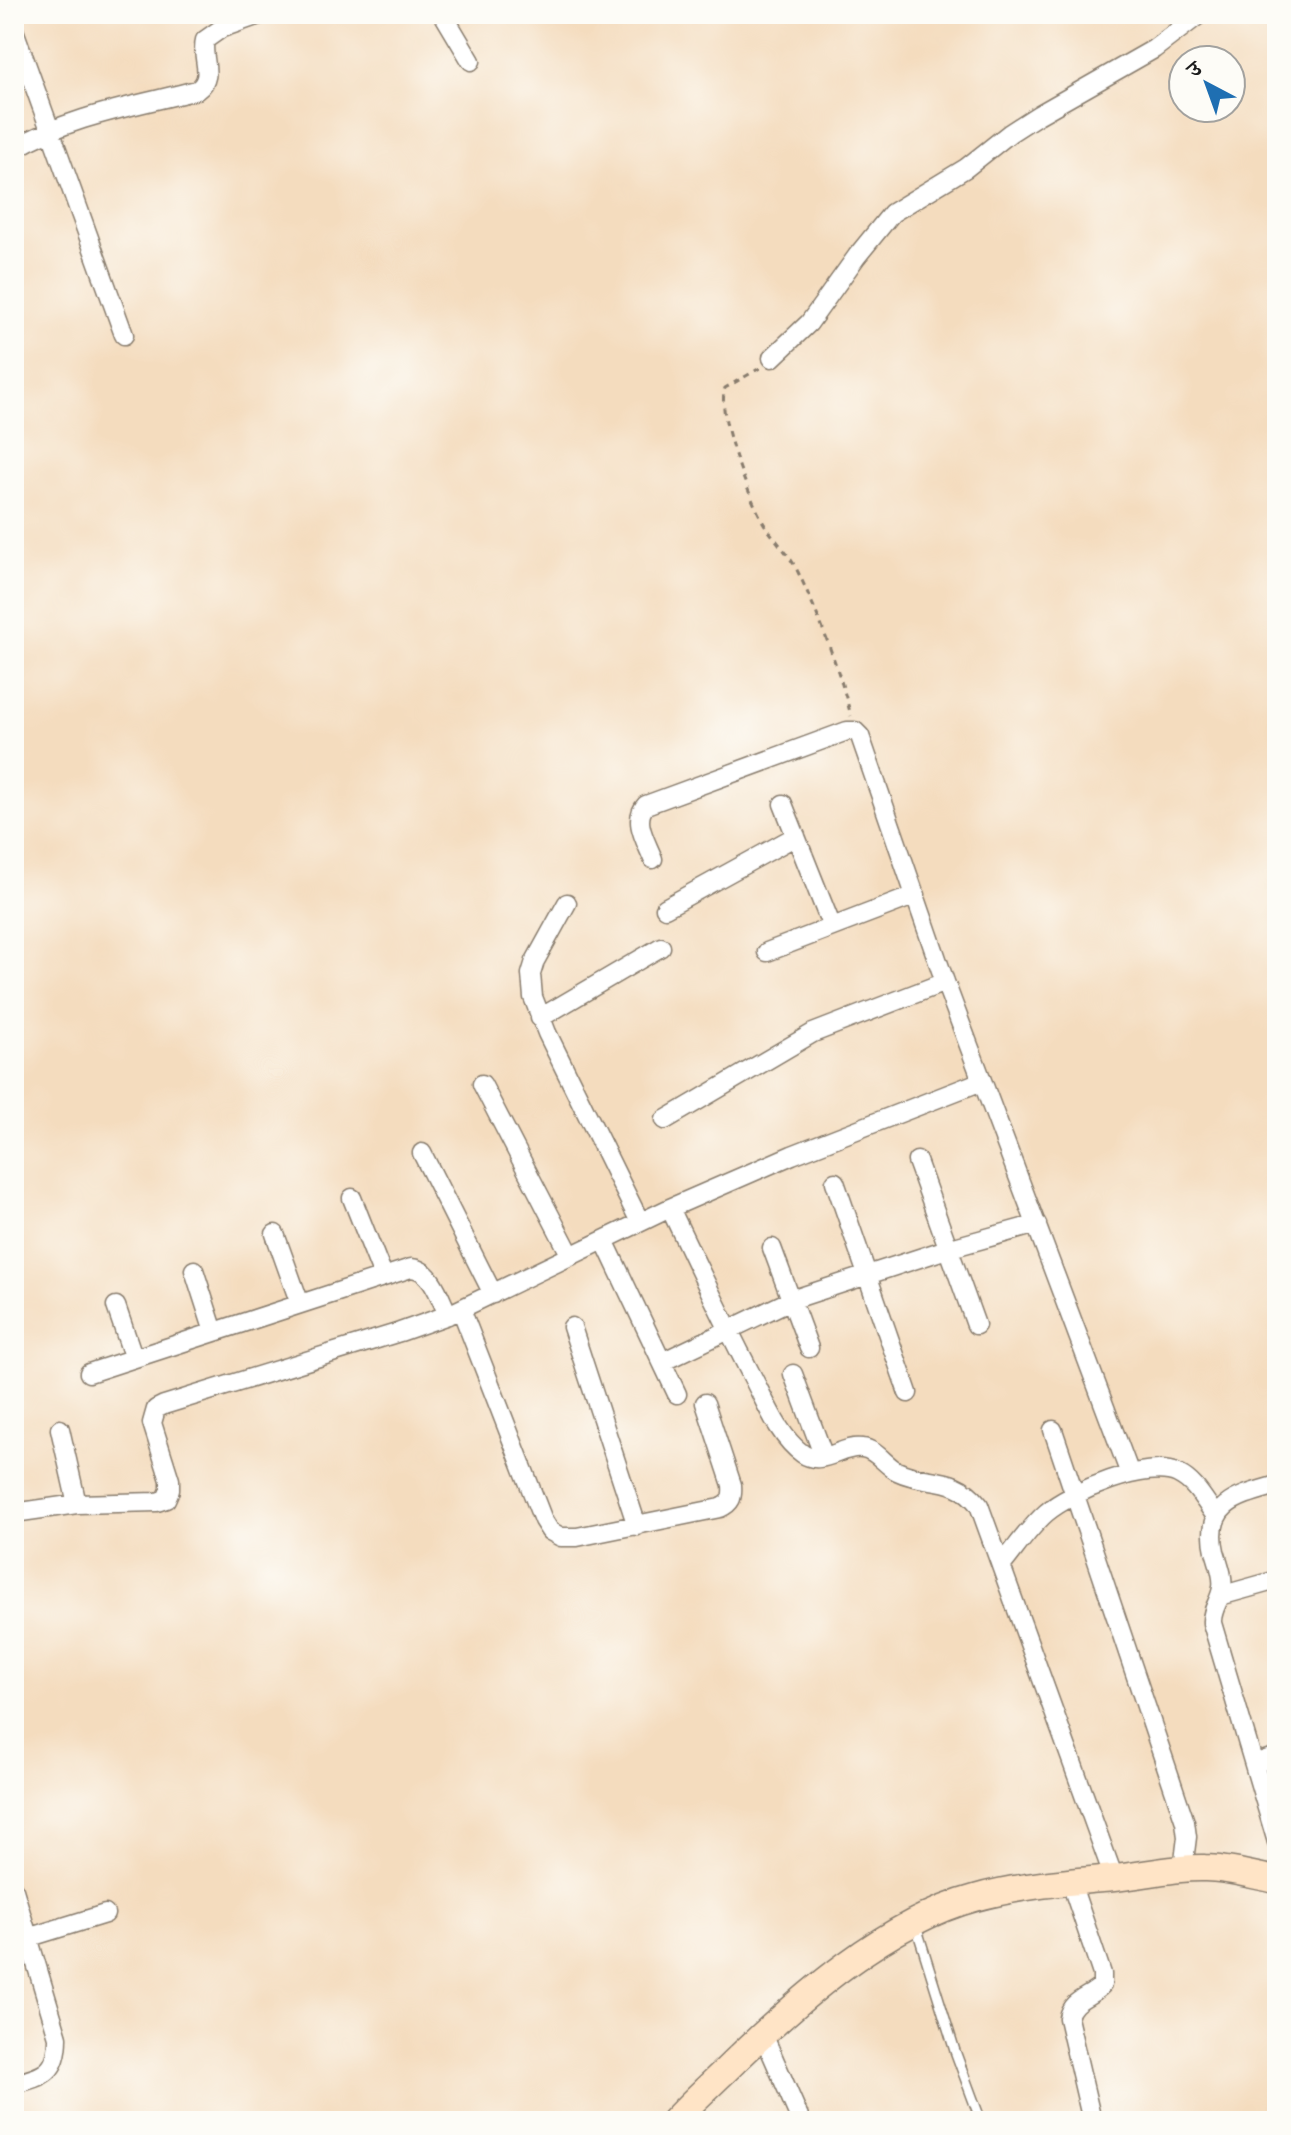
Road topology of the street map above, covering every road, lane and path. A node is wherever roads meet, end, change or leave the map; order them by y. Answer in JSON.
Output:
{"nodes":[{"id":1,"x":262,"y":14,"type":"edge"},
{"id":2,"x":443,"y":14,"type":"edge"},
{"id":3,"x":1200,"y":14,"type":"edge"},
{"id":4,"x":14,"y":30,"type":"edge"},
{"id":5,"x":471,"y":61,"type":"dead end"},
{"id":6,"x":49,"y":130,"type":"junction"},
{"id":7,"x":14,"y":149,"type":"edge"},
{"id":8,"x":124,"y":335,"type":"dead end"},
{"id":9,"x":772,"y":358,"type":"dead end"},
{"id":10,"x":748,"y":376,"type":"dead end"},
{"id":11,"x":855,"y":731,"type":"junction"},
{"id":12,"x":783,"y":804,"type":"dead end"},
{"id":13,"x":796,"y":836,"type":"junction"},
{"id":14,"x":653,"y":859,"type":"dead end"},
{"id":15,"x":916,"y":895,"type":"junction"},
{"id":16,"x":567,"y":903,"type":"dead end"},
{"id":17,"x":665,"y":908,"type":"dead end"},
{"id":18,"x":832,"y":927,"type":"junction"},
{"id":19,"x":661,"y":947,"type":"dead end"},
{"id":20,"x":767,"y":952,"type":"dead end"},
{"id":21,"x":945,"y":982,"type":"junction"},
{"id":22,"x":540,"y":1018,"type":"junction"},
{"id":23,"x":982,"y":1081,"type":"junction"},
{"id":24,"x":482,"y":1084,"type":"dead end"},
{"id":25,"x":665,"y":1120,"type":"dead end"},
{"id":26,"x":422,"y":1153,"type":"dead end"},
{"id":27,"x":917,"y":1161,"type":"dead end"},
{"id":28,"x":835,"y":1182,"type":"dead end"},
{"id":29,"x":352,"y":1198,"type":"dead end"},
{"id":30,"x":670,"y":1208,"type":"junction"},
{"id":31,"x":640,"y":1222,"type":"junction"},
{"id":32,"x":1037,"y":1224,"type":"junction"},
{"id":33,"x":275,"y":1234,"type":"dead end"},
{"id":34,"x":604,"y":1240,"type":"junction"},
{"id":35,"x":772,"y":1248,"type":"dead end"},
{"id":36,"x":947,"y":1249,"type":"junction"},
{"id":37,"x":571,"y":1256,"type":"junction"},
{"id":38,"x":194,"y":1270,"type":"dead end"},
{"id":39,"x":868,"y":1274,"type":"junction"},
{"id":40,"x":383,"y":1276,"type":"junction"},
{"id":41,"x":493,"y":1294,"type":"junction"},
{"id":42,"x":791,"y":1300,"type":"junction"},
{"id":43,"x":300,"y":1304,"type":"junction"},
{"id":44,"x":116,"y":1306,"type":"dead end"},
{"id":45,"x":455,"y":1312,"type":"junction"},
{"id":46,"x":976,"y":1325,"type":"dead end"},
{"id":47,"x":572,"y":1327,"type":"dead end"},
{"id":48,"x":728,"y":1330,"type":"junction"},
{"id":49,"x":214,"y":1332,"type":"junction"},
{"id":50,"x":809,"y":1348,"type":"dead end"},
{"id":51,"x":133,"y":1356,"type":"junction"},
{"id":52,"x":662,"y":1362,"type":"junction"},
{"id":53,"x":89,"y":1373,"type":"dead end"},
{"id":54,"x":793,"y":1374,"type":"dead end"},
{"id":55,"x":908,"y":1393,"type":"dead end"},
{"id":56,"x":677,"y":1394,"type":"dead end"},
{"id":57,"x":705,"y":1403,"type":"dead end"},
{"id":58,"x":60,"y":1429,"type":"dead end"},
{"id":59,"x":1053,"y":1430,"type":"dead end"},
{"id":60,"x":824,"y":1457,"type":"junction"},
{"id":61,"x":1130,"y":1474,"type":"junction"},
{"id":62,"x":1277,"y":1485,"type":"edge"},
{"id":63,"x":1075,"y":1495,"type":"junction"},
{"id":64,"x":77,"y":1504,"type":"junction"},
{"id":65,"x":14,"y":1513,"type":"edge"},
{"id":66,"x":1215,"y":1515,"type":"junction"},
{"id":67,"x":637,"y":1526,"type":"junction"},
{"id":68,"x":1002,"y":1565,"type":"junction"},
{"id":69,"x":1277,"y":1580,"type":"edge"},
{"id":70,"x":1220,"y":1596,"type":"junction"},
{"id":71,"x":1277,"y":1756,"type":"edge"},
{"id":72,"x":1254,"y":1764,"type":"junction"},
{"id":73,"x":1277,"y":1842,"type":"edge"},
{"id":74,"x":1195,"y":1868,"type":"junction"},
{"id":75,"x":1114,"y":1878,"type":"junction"},
{"id":76,"x":1070,"y":1880,"type":"junction"},
{"id":77,"x":1277,"y":1880,"type":"edge"},
{"id":78,"x":14,"y":1890,"type":"edge"},
{"id":79,"x":105,"y":1914,"type":"dead end"},
{"id":80,"x":915,"y":1922,"type":"junction"},
{"id":81,"x":22,"y":1939,"type":"edge"},
{"id":82,"x":763,"y":2034,"type":"junction"},
{"id":83,"x":14,"y":2084,"type":"edge"},
{"id":84,"x":682,"y":2118,"type":"edge"},
{"id":85,"x":801,"y":2121,"type":"edge"},
{"id":86,"x":981,"y":2121,"type":"edge"},
{"id":87,"x":1092,"y":2121,"type":"edge"}],
"edges":[{"from":1,"to":6,"type":"street"},
{"from":2,"to":5,"type":"street"},
{"from":3,"to":9,"type":"street"},
{"from":4,"to":6,"type":"street"},
{"from":6,"to":7,"type":"street"},
{"from":6,"to":8,"type":"street"},
{"from":10,"to":11,"type":"path"},
{"from":11,"to":14,"type":"street"},
{"from":11,"to":15,"type":"street"},
{"from":12,"to":13,"type":"street"},
{"from":13,"to":17,"type":"street"},
{"from":13,"to":18,"type":"street"},
{"from":15,"to":18,"type":"street"},
{"from":15,"to":21,"type":"street"},
{"from":16,"to":22,"type":"street"},
{"from":18,"to":20,"type":"street"},
{"from":19,"to":22,"type":"street"},
{"from":21,"to":23,"type":"street"},
{"from":21,"to":25,"type":"street"},
{"from":22,"to":31,"type":"street"},
{"from":23,"to":30,"type":"street"},
{"from":23,"to":32,"type":"street"},
{"from":24,"to":37,"type":"street"},
{"from":26,"to":41,"type":"street"},
{"from":27,"to":36,"type":"street"},
{"from":28,"to":39,"type":"street"},
{"from":29,"to":40,"type":"street"},
{"from":30,"to":31,"type":"street"},
{"from":30,"to":48,"type":"street"},
{"from":31,"to":34,"type":"street"},
{"from":32,"to":36,"type":"street"},
{"from":32,"to":61,"type":"street"},
{"from":33,"to":43,"type":"street"},
{"from":34,"to":37,"type":"street"},
{"from":34,"to":52,"type":"street"},
{"from":35,"to":42,"type":"street"},
{"from":36,"to":39,"type":"street"},
{"from":36,"to":46,"type":"street"},
{"from":37,"to":41,"type":"street"},
{"from":38,"to":49,"type":"street"},
{"from":39,"to":42,"type":"street"},
{"from":39,"to":55,"type":"street"},
{"from":40,"to":43,"type":"street"},
{"from":40,"to":45,"type":"street"},
{"from":41,"to":45,"type":"street"},
{"from":42,"to":48,"type":"street"},
{"from":42,"to":50,"type":"street"},
{"from":43,"to":49,"type":"street"},
{"from":44,"to":51,"type":"street"},
{"from":45,"to":64,"type":"street"},
{"from":45,"to":67,"type":"street"},
{"from":47,"to":67,"type":"street"},
{"from":48,"to":52,"type":"street"},
{"from":48,"to":60,"type":"street"},
{"from":49,"to":51,"type":"street"},
{"from":51,"to":53,"type":"street"},
{"from":52,"to":56,"type":"street"},
{"from":54,"to":60,"type":"street"},
{"from":57,"to":67,"type":"street"},
{"from":58,"to":64,"type":"street"},
{"from":59,"to":63,"type":"street"},
{"from":60,"to":68,"type":"street"},
{"from":61,"to":63,"type":"street"},
{"from":61,"to":66,"type":"street"},
{"from":62,"to":66,"type":"street"},
{"from":63,"to":68,"type":"street"},
{"from":63,"to":74,"type":"street"},
{"from":64,"to":65,"type":"street"},
{"from":66,"to":70,"type":"street"},
{"from":68,"to":75,"type":"street"},
{"from":69,"to":70,"type":"street"},
{"from":70,"to":72,"type":"street"},
{"from":71,"to":72,"type":"street"},
{"from":72,"to":73,"type":"street"},
{"from":74,"to":75,"type":"street"},
{"from":74,"to":77,"type":"street"},
{"from":75,"to":76,"type":"street"},
{"from":76,"to":80,"type":"street"},
{"from":76,"to":87,"type":"street"},
{"from":78,"to":81,"type":"street"},
{"from":79,"to":81,"type":"street"},
{"from":80,"to":82,"type":"street"},
{"from":80,"to":86,"type":"lane"},
{"from":81,"to":83,"type":"street"},
{"from":82,"to":84,"type":"street"},
{"from":82,"to":85,"type":"street"}]}
